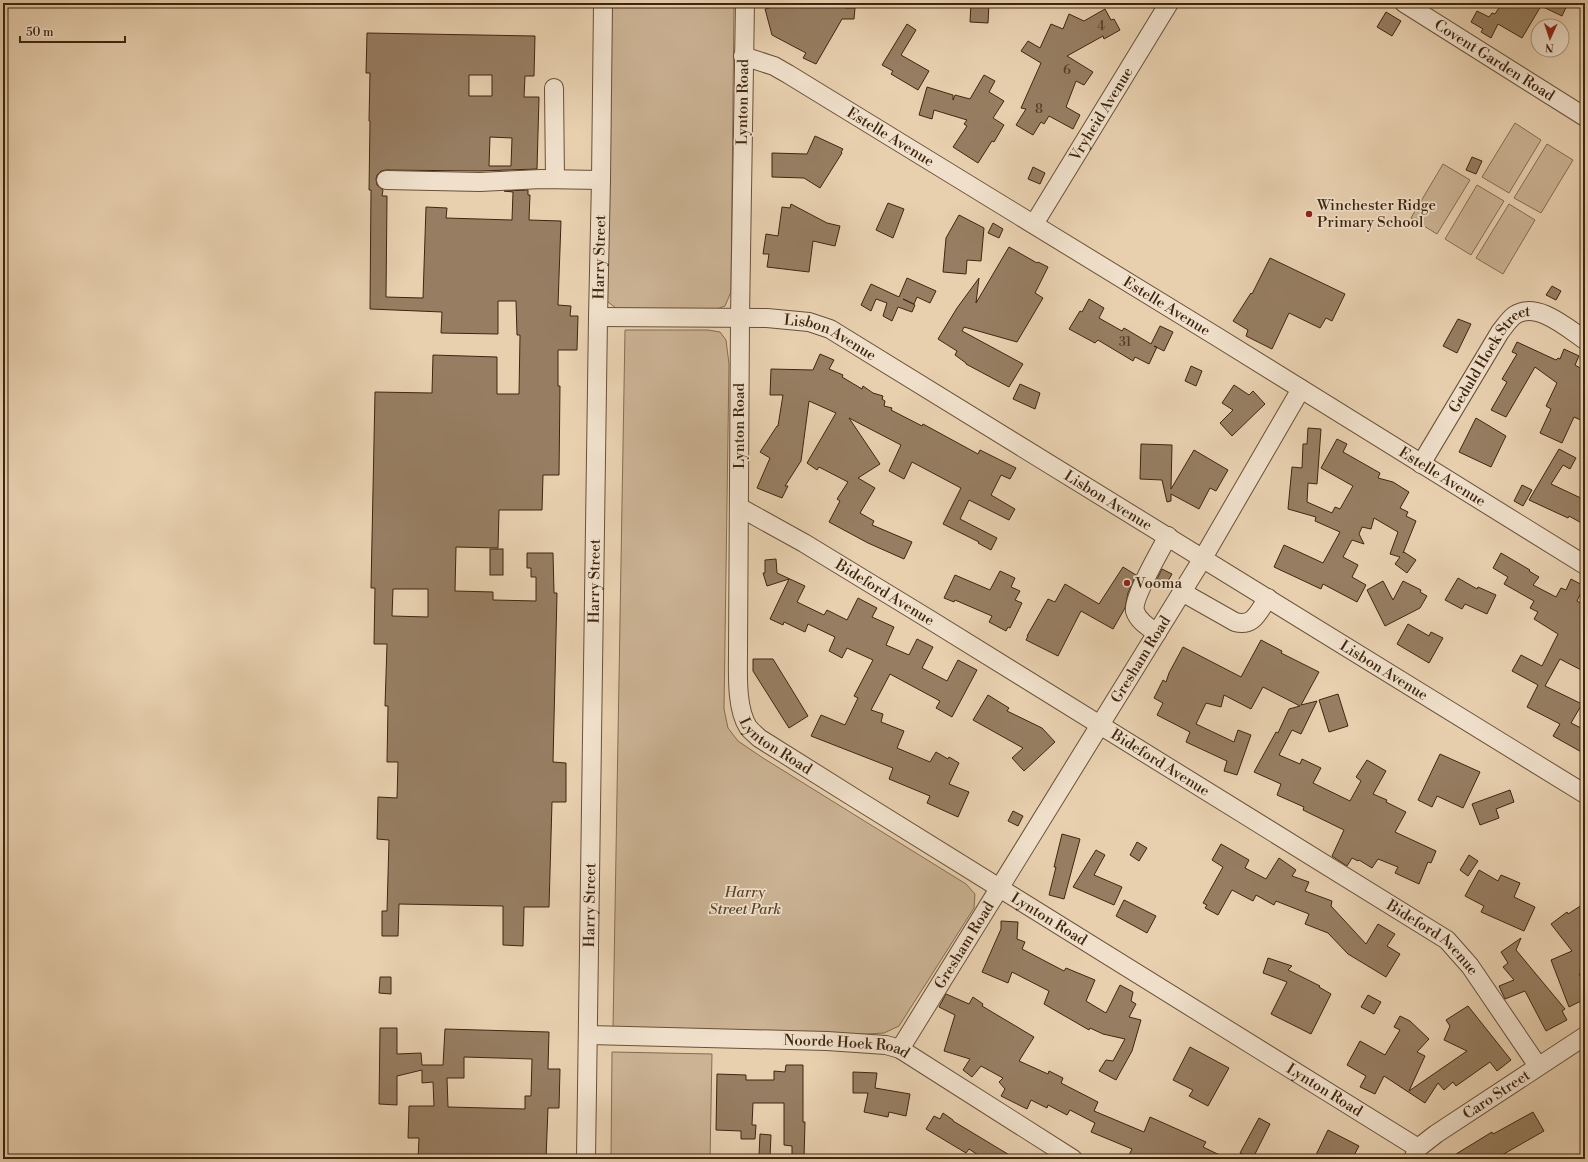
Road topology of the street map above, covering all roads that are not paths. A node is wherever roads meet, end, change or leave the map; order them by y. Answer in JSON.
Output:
{"nodes":[{"id":1,"x":603,"y":3,"type":"edge"},
{"id":2,"x":745,"y":3,"type":"edge"},
{"id":3,"x":1170,"y":3,"type":"edge"},
{"id":4,"x":1404,"y":3,"type":"edge"},
{"id":5,"x":743,"y":56,"type":"junction"},
{"id":6,"x":554,"y":88,"type":"dead end"},
{"id":7,"x":1585,"y":117,"type":"edge"},
{"id":8,"x":555,"y":179,"type":"junction"},
{"id":9,"x":386,"y":180,"type":"dead end"},
{"id":10,"x":601,"y":180,"type":"junction"},
{"id":11,"x":1034,"y":224,"type":"junction"},
{"id":12,"x":598,"y":317,"type":"junction"},
{"id":13,"x":740,"y":317,"type":"junction"},
{"id":14,"x":1585,"y":340,"type":"edge"},
{"id":15,"x":1301,"y":389,"type":"junction"},
{"id":16,"x":1421,"y":464,"type":"junction"},
{"id":17,"x":738,"y":506,"type":"junction"},
{"id":18,"x":1168,"y":536,"type":"junction"},
{"id":19,"x":1203,"y":558,"type":"junction"},
{"id":20,"x":1585,"y":565,"type":"edge"},
{"id":21,"x":1182,"y":592,"type":"junction"},
{"id":22,"x":1268,"y":598,"type":"junction"},
{"id":23,"x":1156,"y":633,"type":"junction"},
{"id":24,"x":1100,"y":724,"type":"junction"},
{"id":25,"x":1585,"y":794,"type":"edge"},
{"id":26,"x":998,"y":888,"type":"junction"},
{"id":27,"x":588,"y":1035,"type":"junction"},
{"id":28,"x":1585,"y":1036,"type":"edge"},
{"id":29,"x":900,"y":1049,"type":"junction"},
{"id":30,"x":1538,"y":1066,"type":"junction"},
{"id":31,"x":1416,"y":1154,"type":"edge"},
{"id":32,"x":586,"y":1159,"type":"edge"},
{"id":33,"x":1073,"y":1159,"type":"edge"}],
"edges":[{"from":1,"to":10,"type":"street","name":"Harry Street"},
{"from":2,"to":5,"type":"street","name":"Lynton Road"},
{"from":3,"to":11,"type":"street","name":"Vryheid Avenue"},
{"from":4,"to":7,"type":"street","name":"Covent Garden Road"},
{"from":5,"to":11,"type":"street","name":"Estelle Avenue"},
{"from":5,"to":13,"type":"street","name":"Lynton Road"},
{"from":6,"to":8,"type":"street"},
{"from":8,"to":9,"type":"street"},
{"from":8,"to":10,"type":"street"},
{"from":10,"to":12,"type":"street","name":"Harry Street"},
{"from":11,"to":15,"type":"street","name":"Estelle Avenue"},
{"from":12,"to":13,"type":"street","name":"Lisbon Avenue"},
{"from":12,"to":27,"type":"street","name":"Harry Street"},
{"from":13,"to":17,"type":"street","name":"Lynton Road"},
{"from":13,"to":18,"type":"street","name":"Lisbon Avenue"},
{"from":14,"to":16,"type":"street","name":"Geduld Hoek Street"},
{"from":15,"to":16,"type":"street","name":"Estelle Avenue"},
{"from":15,"to":19,"type":"street","name":"Gresham Road"},
{"from":16,"to":20,"type":"street","name":"Estelle Avenue"},
{"from":17,"to":24,"type":"street","name":"Bideford Avenue"},
{"from":17,"to":26,"type":"street","name":"Lynton Road"},
{"from":18,"to":19,"type":"street","name":"Lisbon Avenue"},
{"from":18,"to":23,"type":"street"},
{"from":19,"to":21,"type":"street","name":"Gresham Road"},
{"from":19,"to":22,"type":"street","name":"Lisbon Avenue"},
{"from":21,"to":22,"type":"street"},
{"from":21,"to":23,"type":"street","name":"Gresham Road"},
{"from":22,"to":25,"type":"street","name":"Lisbon Avenue"},
{"from":23,"to":24,"type":"street","name":"Gresham Road"},
{"from":24,"to":26,"type":"street","name":"Gresham Road"},
{"from":24,"to":30,"type":"street","name":"Bideford Avenue"},
{"from":26,"to":29,"type":"street","name":"Gresham Road"},
{"from":26,"to":31,"type":"street","name":"Lynton Road"},
{"from":27,"to":29,"type":"street","name":"Noorde Hoek Road"},
{"from":27,"to":32,"type":"street","name":"Harry Street"},
{"from":28,"to":30,"type":"street","name":"Caro Street"},
{"from":29,"to":33,"type":"street","name":"Noorde Hoek Road"},
{"from":30,"to":31,"type":"street","name":"Caro Street"}]}
